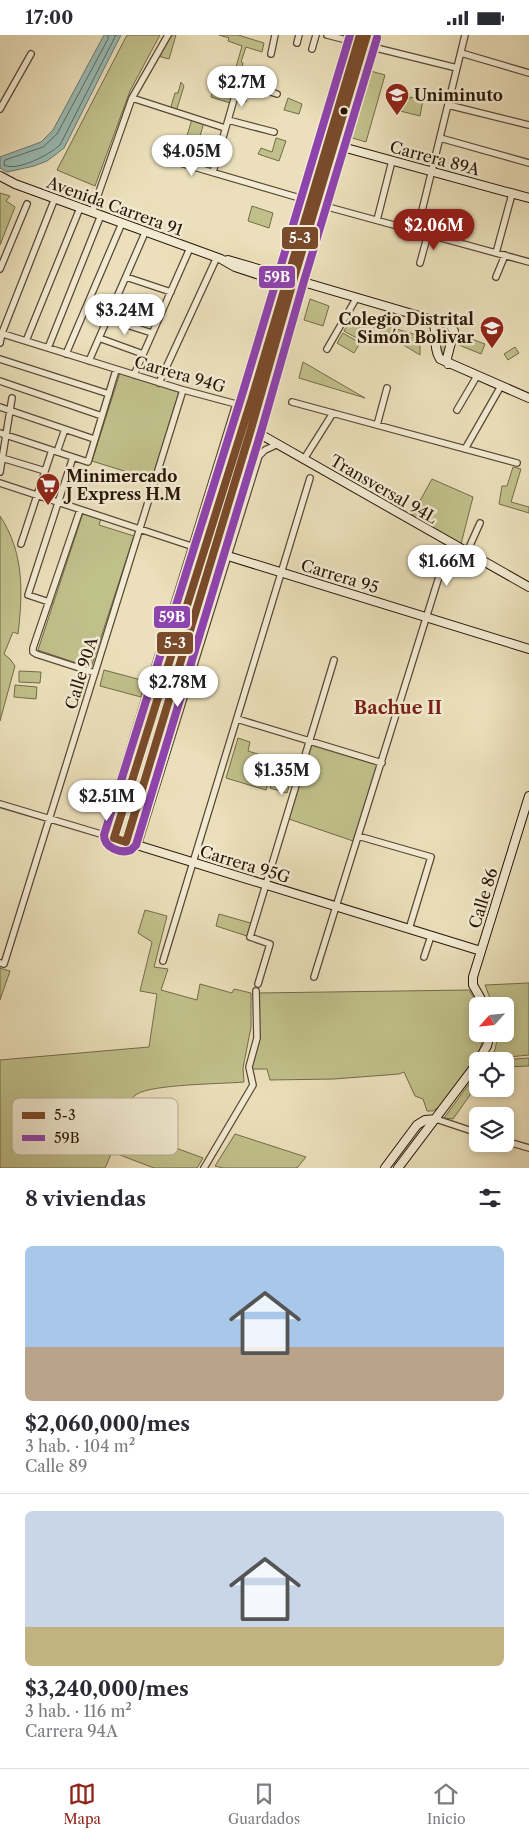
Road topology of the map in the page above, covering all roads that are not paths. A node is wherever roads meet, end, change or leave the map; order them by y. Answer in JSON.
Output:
{"nodes":[{"id":1,"x":168,"y":35,"type":"edge"},
{"id":2,"x":275,"y":35,"type":"edge"},
{"id":3,"x":299,"y":35,"type":"edge"},
{"id":4,"x":316,"y":35,"type":"edge"},
{"id":5,"x":327,"y":35,"type":"edge"},
{"id":6,"x":367,"y":35,"type":"edge"},
{"id":7,"x":466,"y":35,"type":"edge"},
{"id":8,"x":361,"y":41,"type":"edge"},
{"id":9,"x":297,"y":43,"type":"dead end"},
{"id":10,"x":312,"y":49,"type":"dead end"},
{"id":11,"x":462,"y":53,"type":"junction"},
{"id":12,"x":31,"y":54,"type":"dead end"},
{"id":13,"x":271,"y":55,"type":"dead end"},
{"id":14,"x":457,"y":68,"type":"junction"},
{"id":15,"x":529,"y":73,"type":"edge"},
{"id":16,"x":277,"y":95,"type":"dead end"},
{"id":17,"x":132,"y":98,"type":"junction"},
{"id":18,"x":448,"y":105,"type":"junction"},
{"id":19,"x":0,"y":109,"type":"edge"},
{"id":20,"x":228,"y":120,"type":"junction"},
{"id":21,"x":529,"y":125,"type":"edge"},
{"id":22,"x":225,"y":128,"type":"junction"},
{"id":23,"x":274,"y":132,"type":"dead end"},
{"id":24,"x":440,"y":138,"type":"junction"},
{"id":25,"x":335,"y":145,"type":"junction"},
{"id":26,"x":392,"y":161,"type":"junction"},
{"id":27,"x":177,"y":162,"type":"dead end"},
{"id":28,"x":529,"y":163,"type":"edge"},
{"id":29,"x":432,"y":171,"type":"junction"},
{"id":30,"x":213,"y":172,"type":"junction"},
{"id":31,"x":0,"y":177,"type":"edge"},
{"id":32,"x":512,"y":193,"type":"junction"},
{"id":33,"x":55,"y":198,"type":"junction"},
{"id":34,"x":529,"y":198,"type":"edge"},
{"id":35,"x":314,"y":203,"type":"junction"},
{"id":36,"x":27,"y":204,"type":"dead end"},
{"id":37,"x":80,"y":207,"type":"junction"},
{"id":38,"x":92,"y":212,"type":"junction"},
{"id":39,"x":101,"y":215,"type":"junction"},
{"id":40,"x":377,"y":220,"type":"junction"},
{"id":41,"x":122,"y":223,"type":"junction"},
{"id":42,"x":418,"y":231,"type":"junction"},
{"id":43,"x":428,"y":234,"type":"junction"},
{"id":44,"x":144,"y":235,"type":"dead end"},
{"id":45,"x":190,"y":248,"type":"junction"},
{"id":46,"x":496,"y":253,"type":"junction"},
{"id":47,"x":504,"y":255,"type":"junction"},
{"id":48,"x":219,"y":258,"type":"junction"},
{"id":49,"x":529,"y":262,"type":"edge"},
{"id":50,"x":420,"y":263,"type":"dead end"},
{"id":51,"x":0,"y":269,"type":"edge"},
{"id":52,"x":126,"y":277,"type":"junction"},
{"id":53,"x":496,"y":277,"type":"dead end"},
{"id":54,"x":267,"y":278,"type":"junction"},
{"id":55,"x":290,"y":281,"type":"junction"},
{"id":56,"x":171,"y":292,"type":"junction"},
{"id":57,"x":117,"y":297,"type":"junction"},
{"id":58,"x":357,"y":297,"type":"junction"},
{"id":59,"x":282,"y":298,"type":"junction"},
{"id":60,"x":161,"y":313,"type":"junction"},
{"id":61,"x":108,"y":319,"type":"junction"},
{"id":62,"x":432,"y":320,"type":"junction"},
{"id":63,"x":1,"y":333,"type":"edge"},
{"id":64,"x":152,"y":333,"type":"junction"},
{"id":65,"x":99,"y":338,"type":"junction"},
{"id":66,"x":26,"y":341,"type":"junction"},
{"id":67,"x":0,"y":343,"type":"edge"},
{"id":68,"x":48,"y":348,"type":"junction"},
{"id":69,"x":327,"y":349,"type":"dead end"},
{"id":70,"x":66,"y":354,"type":"junction"},
{"id":71,"x":143,"y":354,"type":"junction"},
{"id":72,"x":0,"y":359,"type":"edge"},
{"id":73,"x":89,"y":361,"type":"junction"},
{"id":74,"x":448,"y":364,"type":"junction"},
{"id":75,"x":116,"y":370,"type":"junction"},
{"id":76,"x":134,"y":375,"type":"junction"},
{"id":77,"x":477,"y":376,"type":"junction"},
{"id":78,"x":0,"y":381,"type":"edge"},
{"id":79,"x":159,"y":383,"type":"junction"},
{"id":80,"x":500,"y":386,"type":"junction"},
{"id":81,"x":387,"y":388,"type":"dead end"},
{"id":82,"x":183,"y":390,"type":"junction"},
{"id":83,"x":108,"y":395,"type":"junction"},
{"id":84,"x":12,"y":398,"type":"dead end"},
{"id":85,"x":252,"y":398,"type":"junction"},
{"id":86,"x":529,"y":398,"type":"edge"},
{"id":87,"x":292,"y":403,"type":"dead end"},
{"id":88,"x":237,"y":405,"type":"junction"},
{"id":89,"x":0,"y":407,"type":"edge"},
{"id":90,"x":457,"y":410,"type":"dead end"},
{"id":91,"x":10,"y":411,"type":"junction"},
{"id":92,"x":333,"y":413,"type":"junction"},
{"id":93,"x":102,"y":415,"type":"junction"},
{"id":94,"x":246,"y":418,"type":"junction"},
{"id":95,"x":377,"y":425,"type":"junction"},
{"id":96,"x":65,"y":429,"type":"junction"},
{"id":97,"x":252,"y":429,"type":"junction"},
{"id":98,"x":3,"y":433,"type":"edge"},
{"id":99,"x":94,"y":439,"type":"junction"},
{"id":100,"x":278,"y":445,"type":"junction"},
{"id":101,"x":465,"y":449,"type":"junction"},
{"id":102,"x":55,"y":451,"type":"junction"},
{"id":103,"x":73,"y":457,"type":"junction"},
{"id":104,"x":2,"y":458,"type":"junction"},
{"id":105,"x":304,"y":459,"type":"junction"},
{"id":106,"x":517,"y":463,"type":"dead end"},
{"id":107,"x":45,"y":471,"type":"junction"},
{"id":108,"x":0,"y":472,"type":"edge"},
{"id":109,"x":310,"y":479,"type":"dead end"},
{"id":110,"x":0,"y":483,"type":"edge"},
{"id":111,"x":37,"y":496,"type":"junction"},
{"id":112,"x":59,"y":503,"type":"junction"},
{"id":113,"x":80,"y":510,"type":"junction"},
{"id":114,"x":480,"y":523,"type":"dead end"},
{"id":115,"x":140,"y":529,"type":"junction"},
{"id":116,"x":208,"y":536,"type":"junction"},
{"id":117,"x":217,"y":541,"type":"junction"},
{"id":118,"x":21,"y":544,"type":"dead end"},
{"id":119,"x":191,"y":546,"type":"junction"},
{"id":120,"x":447,"y":551,"type":"dead end"},
{"id":121,"x":467,"y":552,"type":"junction"},
{"id":122,"x":228,"y":556,"type":"junction"},
{"id":123,"x":201,"y":560,"type":"junction"},
{"id":124,"x":209,"y":568,"type":"junction"},
{"id":125,"x":282,"y":572,"type":"junction"},
{"id":126,"x":529,"y":587,"type":"edge"},
{"id":127,"x":48,"y":602,"type":"junction"},
{"id":128,"x":426,"y":617,"type":"junction"},
{"id":129,"x":529,"y":649,"type":"edge"},
{"id":130,"x":334,"y":660,"type":"dead end"},
{"id":131,"x":95,"y":673,"type":"junction"},
{"id":132,"x":237,"y":719,"type":"junction"},
{"id":133,"x":309,"y":741,"type":"junction"},
{"id":134,"x":382,"y":763,"type":"junction"},
{"id":135,"x":529,"y":796,"type":"edge"},
{"id":136,"x":0,"y":803,"type":"edge"},
{"id":137,"x":49,"y":818,"type":"junction"},
{"id":138,"x":103,"y":835,"type":"junction"},
{"id":139,"x":358,"y":836,"type":"junction"},
{"id":140,"x":114,"y":838,"type":"junction"},
{"id":141,"x":126,"y":842,"type":"junction"},
{"id":142,"x":138,"y":845,"type":"junction"},
{"id":143,"x":193,"y":863,"type":"junction"},
{"id":144,"x":266,"y":885,"type":"junction"},
{"id":145,"x":336,"y":907,"type":"junction"},
{"id":146,"x":409,"y":929,"type":"junction"},
{"id":147,"x":431,"y":936,"type":"junction"},
{"id":148,"x":481,"y":951,"type":"junction"},
{"id":149,"x":424,"y":957,"type":"dead end"},
{"id":150,"x":163,"y":961,"type":"dead end"},
{"id":151,"x":2,"y":963,"type":"edge"},
{"id":152,"x":314,"y":977,"type":"dead end"},
{"id":153,"x":258,"y":984,"type":"dead end"},
{"id":154,"x":256,"y":991,"type":"dead end"},
{"id":155,"x":480,"y":997,"type":"edge"},
{"id":156,"x":469,"y":1073,"type":"edge"},
{"id":157,"x":436,"y":1119,"type":"junction"},
{"id":158,"x":469,"y":1130,"type":"edge"},
{"id":159,"x":514,"y":1144,"type":"edge"},
{"id":160,"x":529,"y":1148,"type":"edge"},
{"id":161,"x":206,"y":1168,"type":"edge"},
{"id":162,"x":385,"y":1168,"type":"edge"},
{"id":163,"x":398,"y":1168,"type":"edge"}],
"edges":[{"from":1,"to":17,"type":"street"},
{"from":2,"to":13,"type":"street"},
{"from":3,"to":9,"type":"street"},
{"from":4,"to":10,"type":"street"},
{"from":5,"to":8,"type":"street"},
{"from":6,"to":8,"type":"main road"},
{"from":7,"to":11,"type":"street"},
{"from":8,"to":14,"type":"street"},
{"from":8,"to":25,"type":"main road"},
{"from":8,"to":35,"type":"main road"},
{"from":11,"to":14,"type":"street"},
{"from":11,"to":15,"type":"street"},
{"from":12,"to":19,"type":"street"},
{"from":14,"to":18,"type":"street"},
{"from":16,"to":20,"type":"street"},
{"from":17,"to":22,"type":"street"},
{"from":17,"to":38,"type":"street"},
{"from":18,"to":21,"type":"street"},
{"from":18,"to":24,"type":"street"},
{"from":20,"to":22,"type":"street"},
{"from":20,"to":23,"type":"street"},
{"from":22,"to":30,"type":"street"},
{"from":24,"to":28,"type":"street"},
{"from":24,"to":29,"type":"street"},
{"from":25,"to":26,"type":"main road","name":"Carrera 89A"},
{"from":25,"to":35,"type":"main road"},
{"from":26,"to":29,"type":"main road","name":"Carrera 89A"},
{"from":26,"to":40,"type":"street"},
{"from":27,"to":30,"type":"street"},
{"from":29,"to":32,"type":"main road","name":"Carrera 89A"},
{"from":29,"to":42,"type":"street"},
{"from":30,"to":35,"type":"street"},
{"from":31,"to":33,"type":"main road","name":"Avenida Carrera 91"},
{"from":32,"to":34,"type":"main road","name":"Carrera 89A"},
{"from":32,"to":46,"type":"street"},
{"from":33,"to":37,"type":"main road","name":"Avenida Carrera 91"},
{"from":33,"to":63,"type":"street"},
{"from":35,"to":40,"type":"street"},
{"from":35,"to":55,"type":"main road"},
{"from":36,"to":51,"type":"street"},
{"from":37,"to":38,"type":"main road","name":"Avenida Carrera 91"},
{"from":37,"to":66,"type":"street"},
{"from":38,"to":39,"type":"main road","name":"Avenida Carrera 91"},
{"from":39,"to":41,"type":"main road","name":"Avenida Carrera 91"},
{"from":39,"to":68,"type":"street"},
{"from":40,"to":42,"type":"street"},
{"from":41,"to":45,"type":"main road","name":"Avenida Carrera 91"},
{"from":41,"to":70,"type":"street"},
{"from":42,"to":43,"type":"street"},
{"from":43,"to":46,"type":"street"},
{"from":43,"to":50,"type":"street"},
{"from":44,"to":52,"type":"street"},
{"from":45,"to":48,"type":"main road","name":"Avenida Carrera 91"},
{"from":45,"to":56,"type":"street"},
{"from":46,"to":47,"type":"street"},
{"from":47,"to":49,"type":"street"},
{"from":47,"to":53,"type":"street"},
{"from":48,"to":54,"type":"main road","name":"Avenida Carrera 91"},
{"from":48,"to":55,"type":"main road","name":"Avenida Carrera 91"},
{"from":48,"to":79,"type":"street"},
{"from":52,"to":56,"type":"street"},
{"from":52,"to":57,"type":"street"},
{"from":54,"to":55,"type":"main road","name":"Avenida Carrera 91"},
{"from":54,"to":59,"type":"main road"},
{"from":55,"to":58,"type":"main road","name":"Avenida Carrera 91"},
{"from":55,"to":59,"type":"main road"},
{"from":55,"to":97,"type":"main road"},
{"from":56,"to":60,"type":"street"},
{"from":57,"to":60,"type":"street"},
{"from":57,"to":61,"type":"street"},
{"from":58,"to":62,"type":"main road","name":"Avenida Carrera 91"},
{"from":58,"to":69,"type":"street"},
{"from":59,"to":85,"type":"main road"},
{"from":60,"to":64,"type":"street"},
{"from":61,"to":64,"type":"street"},
{"from":61,"to":65,"type":"street"},
{"from":62,"to":74,"type":"main road"},
{"from":62,"to":74,"type":"main road","name":"Avenida Carrera 91"},
{"from":63,"to":66,"type":"street","name":"Carrera 94G"},
{"from":63,"to":67,"type":"street"},
{"from":64,"to":71,"type":"street"},
{"from":65,"to":71,"type":"street"},
{"from":65,"to":73,"type":"street"},
{"from":66,"to":68,"type":"street","name":"Carrera 94G"},
{"from":68,"to":70,"type":"street","name":"Carrera 94G"},
{"from":70,"to":73,"type":"street","name":"Carrera 94G"},
{"from":71,"to":76,"type":"street"},
{"from":72,"to":83,"type":"street"},
{"from":73,"to":75,"type":"street","name":"Carrera 94G"},
{"from":74,"to":77,"type":"main road"},
{"from":75,"to":76,"type":"street","name":"Carrera 94G"},
{"from":75,"to":83,"type":"street"},
{"from":76,"to":79,"type":"street","name":"Carrera 94G"},
{"from":77,"to":80,"type":"main road"},
{"from":77,"to":90,"type":"street"},
{"from":78,"to":93,"type":"street"},
{"from":79,"to":82,"type":"street","name":"Carrera 94G"},
{"from":80,"to":86,"type":"main road"},
{"from":80,"to":101,"type":"street"},
{"from":81,"to":95,"type":"street"},
{"from":82,"to":88,"type":"street","name":"Carrera 94G"},
{"from":82,"to":115,"type":"street","name":"Calle 90A"},
{"from":83,"to":93,"type":"street"},
{"from":84,"to":91,"type":"street"},
{"from":85,"to":88,"type":"street","name":"Carrera 94G"},
{"from":85,"to":94,"type":"main road"},
{"from":87,"to":92,"type":"street"},
{"from":88,"to":94,"type":"street","name":"Carrera 94G"},
{"from":88,"to":119,"type":"street"},
{"from":89,"to":91,"type":"street"},
{"from":91,"to":96,"type":"street"},
{"from":91,"to":98,"type":"street"},
{"from":92,"to":95,"type":"street"},
{"from":92,"to":105,"type":"street"},
{"from":93,"to":99,"type":"street"},
{"from":94,"to":97,"type":"main road","name":"Carrera 94G"},
{"from":94,"to":116,"type":"main road"},
{"from":95,"to":101,"type":"street"},
{"from":96,"to":99,"type":"street"},
{"from":96,"to":102,"type":"street"},
{"from":97,"to":100,"type":"main road","name":"Transversal 94L"},
{"from":97,"to":117,"type":"main road"},
{"from":98,"to":102,"type":"street"},
{"from":98,"to":104,"type":"street"},
{"from":99,"to":103,"type":"street"},
{"from":100,"to":105,"type":"main road","name":"Transversal 94L"},
{"from":100,"to":122,"type":"street"},
{"from":101,"to":106,"type":"street"},
{"from":102,"to":103,"type":"street"},
{"from":102,"to":107,"type":"street"},
{"from":103,"to":112,"type":"street"},
{"from":104,"to":107,"type":"street"},
{"from":104,"to":108,"type":"street"},
{"from":105,"to":121,"type":"main road","name":"Transversal 94L"},
{"from":107,"to":111,"type":"street"},
{"from":109,"to":125,"type":"street"},
{"from":110,"to":111,"type":"street"},
{"from":111,"to":112,"type":"street"},
{"from":111,"to":118,"type":"street"},
{"from":112,"to":113,"type":"street"},
{"from":112,"to":127,"type":"street"},
{"from":113,"to":115,"type":"street"},
{"from":113,"to":127,"type":"street"},
{"from":114,"to":121,"type":"street"},
{"from":115,"to":119,"type":"street"},
{"from":115,"to":131,"type":"street","name":"Calle 90A"},
{"from":116,"to":119,"type":"street"},
{"from":116,"to":123,"type":"main road"},
{"from":117,"to":122,"type":"main road"},
{"from":117,"to":124,"type":"main road"},
{"from":119,"to":123,"type":"street"},
{"from":119,"to":138,"type":"street"},
{"from":120,"to":128,"type":"street"},
{"from":121,"to":126,"type":"main road","name":"Transversal 94L"},
{"from":122,"to":124,"type":"main road"},
{"from":122,"to":125,"type":"main road","name":"Carrera 95"},
{"from":122,"to":142,"type":"street"},
{"from":123,"to":140,"type":"main road"},
{"from":124,"to":141,"type":"main road"},
{"from":125,"to":128,"type":"main road","name":"Carrera 95"},
{"from":125,"to":132,"type":"street"},
{"from":127,"to":131,"type":"street"},
{"from":128,"to":129,"type":"main road","name":"Carrera 95"},
{"from":128,"to":134,"type":"street"},
{"from":130,"to":133,"type":"street"},
{"from":131,"to":137,"type":"street","name":"Calle 90A"},
{"from":132,"to":133,"type":"street"},
{"from":132,"to":143,"type":"street"},
{"from":133,"to":134,"type":"street"},
{"from":133,"to":144,"type":"street"},
{"from":134,"to":139,"type":"street"},
{"from":135,"to":148,"type":"main road","name":"Calle 86"},
{"from":136,"to":137,"type":"street","name":"Carrera 95G"},
{"from":137,"to":138,"type":"street","name":"Carrera 95G"},
{"from":137,"to":151,"type":"street","name":"Calle 90A"},
{"from":138,"to":140,"type":"street","name":"Carrera 95G"},
{"from":139,"to":145,"type":"street"},
{"from":139,"to":146,"type":"street"},
{"from":140,"to":141,"type":"main road","name":"Carrera 95G"},
{"from":141,"to":142,"type":"main road","name":"Carrera 95G"},
{"from":142,"to":143,"type":"main road","name":"Carrera 95G"},
{"from":143,"to":144,"type":"main road","name":"Carrera 95G"},
{"from":143,"to":150,"type":"street"},
{"from":144,"to":145,"type":"main road","name":"Carrera 95G"},
{"from":144,"to":153,"type":"street"},
{"from":145,"to":146,"type":"main road","name":"Carrera 95G"},
{"from":145,"to":152,"type":"street"},
{"from":146,"to":147,"type":"main road","name":"Carrera 95G"},
{"from":147,"to":148,"type":"main road","name":"Carrera 95G"},
{"from":147,"to":149,"type":"street"},
{"from":148,"to":155,"type":"main road","name":"Calle 86"},
{"from":154,"to":161,"type":"street"},
{"from":156,"to":157,"type":"main road"},
{"from":157,"to":158,"type":"street"},
{"from":157,"to":162,"type":"main road"},
{"from":157,"to":163,"type":"main road"},
{"from":159,"to":160,"type":"street"}]}
